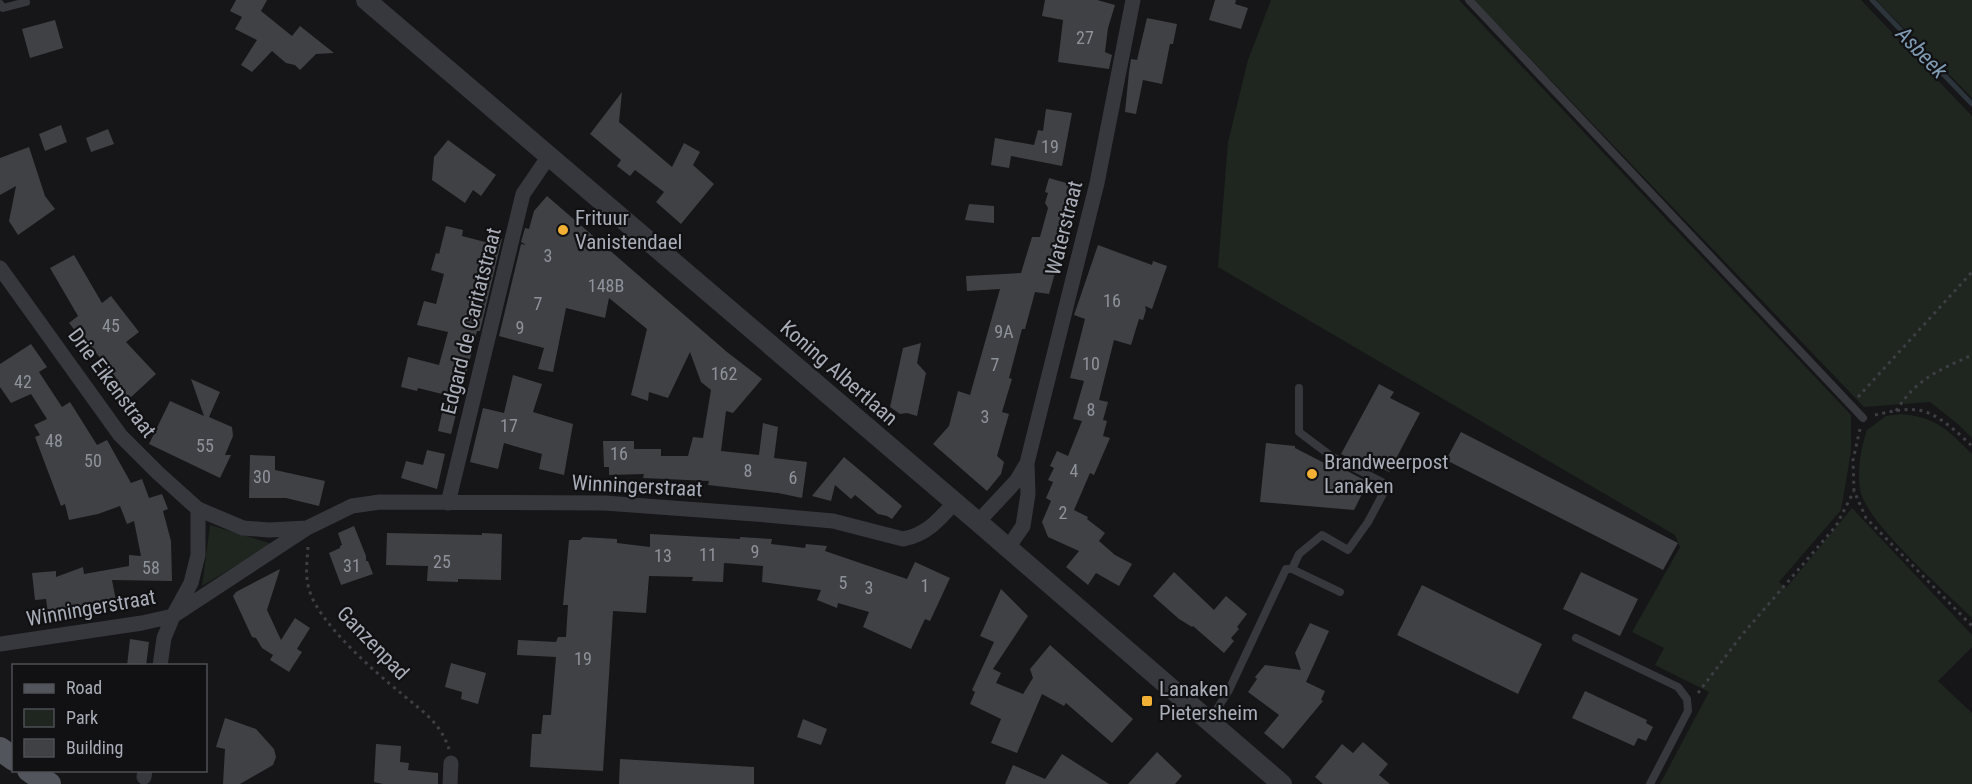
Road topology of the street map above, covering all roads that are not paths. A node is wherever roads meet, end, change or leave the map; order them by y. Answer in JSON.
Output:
{"nodes":[{"id":1,"x":366,"y":0,"type":"edge"},
{"id":2,"x":1133,"y":0,"type":"edge"},
{"id":3,"x":1469,"y":0,"type":"edge"},
{"id":4,"x":26,"y":2,"type":"dead end"},
{"id":5,"x":0,"y":4,"type":"edge"},
{"id":6,"x":549,"y":156,"type":"junction"},
{"id":7,"x":0,"y":268,"type":"edge"},
{"id":8,"x":1299,"y":387,"type":"dead end"},
{"id":9,"x":1863,"y":417,"type":"road end"},
{"id":10,"x":1027,"y":464,"type":"junction"},
{"id":11,"x":448,"y":503,"type":"junction"},
{"id":12,"x":954,"y":503,"type":"junction"},
{"id":13,"x":198,"y":508,"type":"junction"},
{"id":14,"x":978,"y":522,"type":"junction"},
{"id":15,"x":307,"y":528,"type":"junction"},
{"id":16,"x":1008,"y":548,"type":"junction"},
{"id":17,"x":1292,"y":569,"type":"junction"},
{"id":18,"x":1340,"y":592,"type":"dead end"},
{"id":19,"x":173,"y":616,"type":"junction"},
{"id":20,"x":1576,"y":638,"type":"dead end"},
{"id":21,"x":0,"y":644,"type":"edge"},
{"id":22,"x":160,"y":664,"type":"edge"},
{"id":23,"x":1205,"y":720,"type":"junction"},
{"id":24,"x":451,"y":763,"type":"road end"},
{"id":25,"x":31,"y":772,"type":"edge"},
{"id":26,"x":1264,"y":777,"type":"edge"},
{"id":27,"x":49,"y":784,"type":"edge"},
{"id":28,"x":450,"y":784,"type":"edge"},
{"id":29,"x":1282,"y":784,"type":"edge"},
{"id":30,"x":1650,"y":784,"type":"edge"}],
"edges":[{"from":1,"to":6,"type":"street","name":"Koning Albertlaan"},
{"from":2,"to":10,"type":"street","name":"Waterstraat"},
{"from":3,"to":9,"type":"lane"},
{"from":4,"to":5,"type":"lane"},
{"from":6,"to":11,"type":"street","name":"Edgard de Caritatstraat"},
{"from":6,"to":12,"type":"street","name":"Koning Albertlaan"},
{"from":7,"to":13,"type":"street","name":"Drie Eikenstraat"},
{"from":8,"to":17,"type":"lane"},
{"from":10,"to":14,"type":"street","name":"Waterstraat"},
{"from":10,"to":16,"type":"street","name":"Waterstraat"},
{"from":11,"to":12,"type":"street","name":"Winningerstraat"},
{"from":11,"to":15,"type":"street","name":"Winningerstraat"},
{"from":12,"to":14,"type":"street","name":"Koning Albertlaan"},
{"from":13,"to":15,"type":"street","name":"Winningerstraat"},
{"from":13,"to":19,"type":"street"},
{"from":14,"to":16,"type":"street","name":"Koning Albertlaan"},
{"from":15,"to":19,"type":"street","name":"Winningerstraat"},
{"from":16,"to":23,"type":"street","name":"Koning Albertlaan"},
{"from":17,"to":18,"type":"lane"},
{"from":17,"to":23,"type":"lane"},
{"from":19,"to":21,"type":"street","name":"Winningerstraat"},
{"from":19,"to":22,"type":"street"},
{"from":20,"to":30,"type":"lane"},
{"from":23,"to":26,"type":"street","name":"Koning Albertlaan"},
{"from":24,"to":28,"type":"street"},
{"from":25,"to":27,"type":"main road"},
{"from":26,"to":29,"type":"street","name":"Koning Albertlaan"}]}
